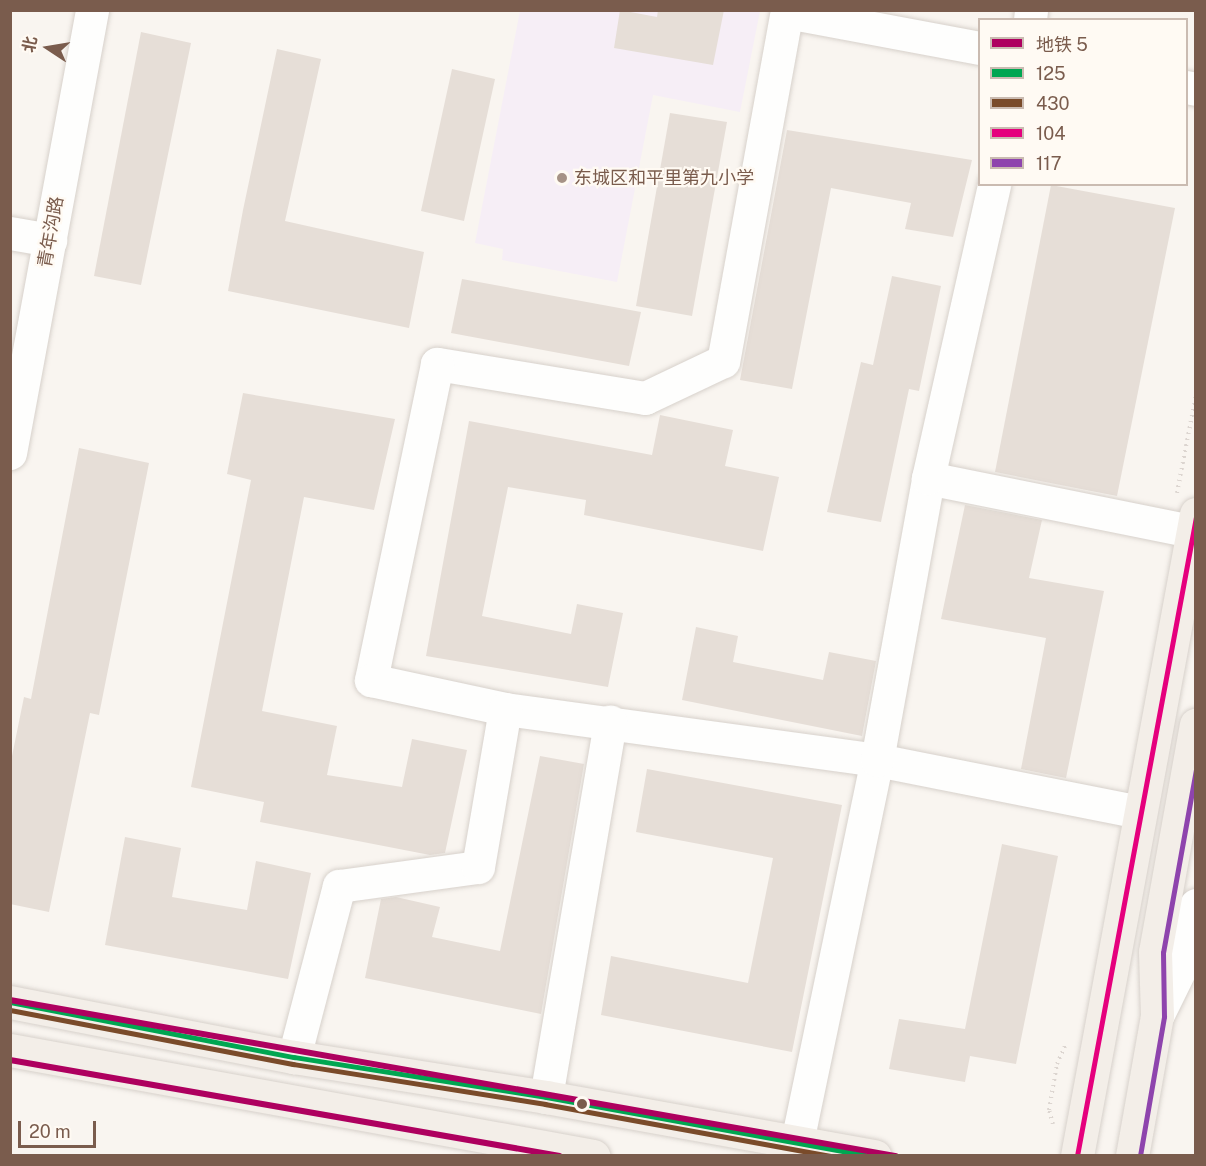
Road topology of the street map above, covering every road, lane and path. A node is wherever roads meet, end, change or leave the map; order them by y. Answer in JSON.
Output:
{"nodes":[{"id":1,"x":92,"y":10,"type":"edge"},
{"id":2,"x":787,"y":11,"type":"edge"},
{"id":3,"x":978,"y":48,"type":"edge"},
{"id":4,"x":994,"y":186,"type":"edge"},
{"id":5,"x":10,"y":233,"type":"edge"},
{"id":6,"x":50,"y":240,"type":"junction"},
{"id":7,"x":10,"y":453,"type":"edge"},
{"id":8,"x":928,"y":478,"type":"junction"},
{"id":9,"x":1194,"y":523,"type":"edge"},
{"id":10,"x":505,"y":709,"type":"junction"},
{"id":11,"x":610,"y":722,"type":"junction"},
{"id":12,"x":1196,"y":726,"type":"edge"},
{"id":13,"x":877,"y":760,"type":"junction"},
{"id":14,"x":1140,"y":812,"type":"junction"},
{"id":15,"x":1196,"y":905,"type":"edge"},
{"id":16,"x":10,"y":1002,"type":"edge"},
{"id":17,"x":1157,"y":1016,"type":"junction"},
{"id":18,"x":10,"y":1050,"type":"edge"},
{"id":19,"x":294,"y":1057,"type":"junction"},
{"id":20,"x":546,"y":1097,"type":"junction"},
{"id":21,"x":797,"y":1142,"type":"junction"},
{"id":22,"x":593,"y":1155,"type":"edge"},
{"id":23,"x":875,"y":1155,"type":"edge"},
{"id":24,"x":1077,"y":1155,"type":"edge"},
{"id":25,"x":1132,"y":1155,"type":"edge"}],
"edges":[{"from":1,"to":6,"type":"street","name":"青年沟路"},
{"from":2,"to":3,"type":"street"},
{"from":2,"to":10,"type":"street"},
{"from":4,"to":8,"type":"street"},
{"from":5,"to":6,"type":"street"},
{"from":6,"to":7,"type":"street","name":"青年沟路"},
{"from":8,"to":9,"type":"street"},
{"from":8,"to":13,"type":"street"},
{"from":9,"to":14,"type":"main road"},
{"from":10,"to":11,"type":"street"},
{"from":10,"to":19,"type":"street"},
{"from":11,"to":13,"type":"street"},
{"from":11,"to":20,"type":"street"},
{"from":12,"to":17,"type":"main road"},
{"from":13,"to":14,"type":"street"},
{"from":13,"to":21,"type":"street"},
{"from":14,"to":24,"type":"main road"},
{"from":15,"to":17,"type":"street"},
{"from":16,"to":19,"type":"main road"},
{"from":17,"to":25,"type":"main road"},
{"from":18,"to":22,"type":"main road"},
{"from":19,"to":20,"type":"main road"},
{"from":20,"to":21,"type":"main road"},
{"from":21,"to":23,"type":"main road"}]}
